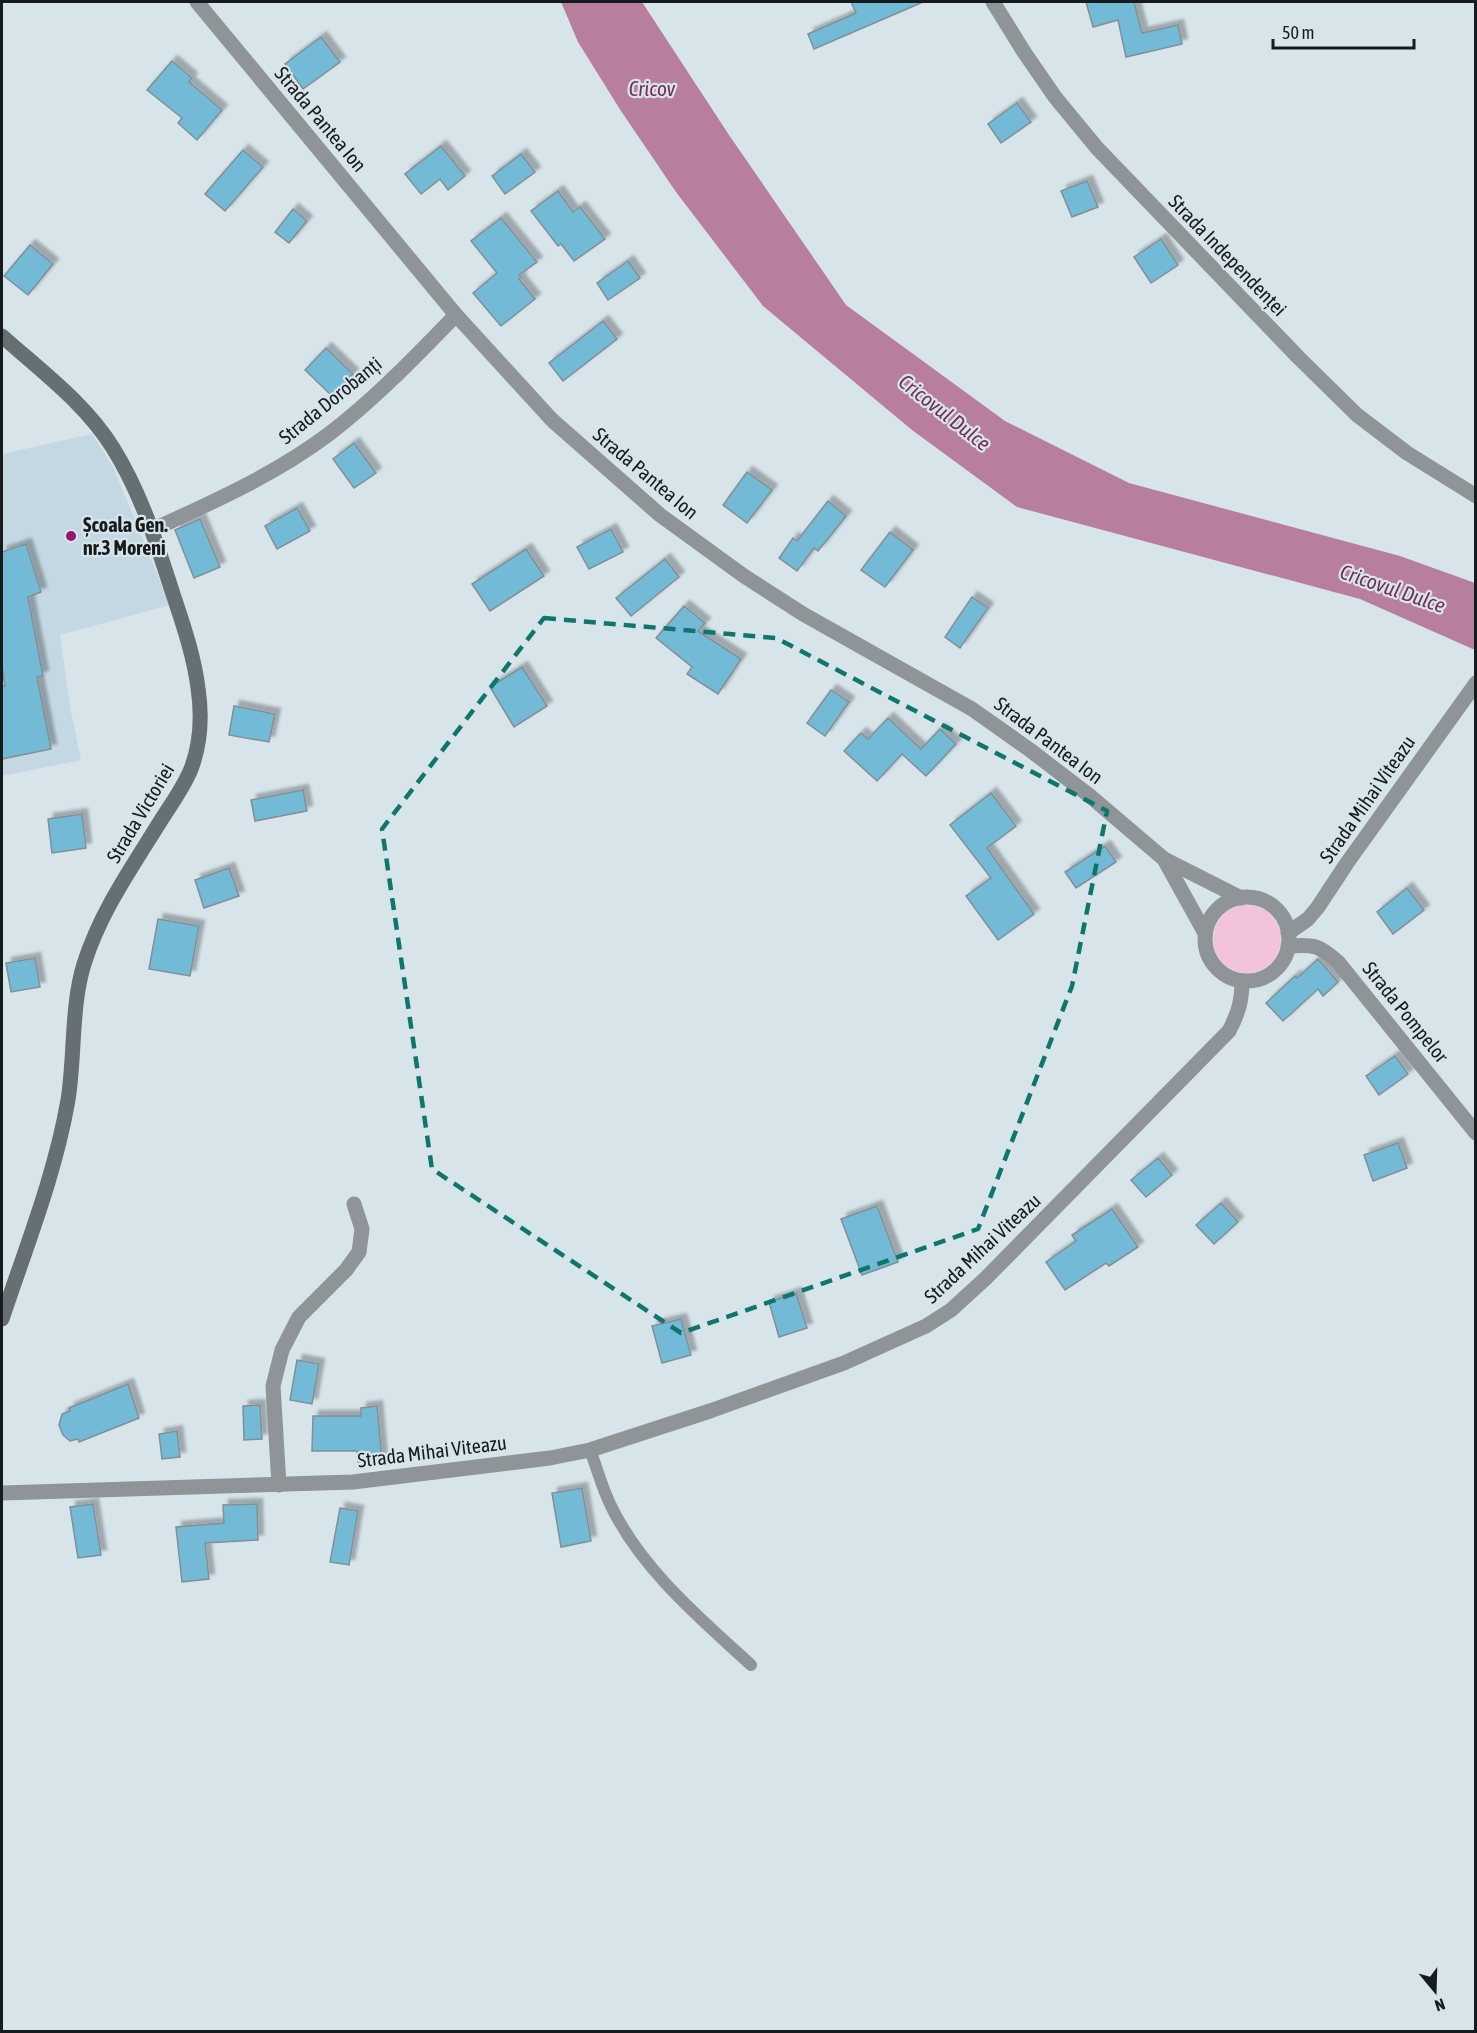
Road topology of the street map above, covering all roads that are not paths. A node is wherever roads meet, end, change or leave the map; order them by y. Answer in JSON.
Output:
{"nodes":[{"id":1,"x":993,"y":2,"type":"edge"},
{"id":2,"x":201,"y":3,"type":"edge"},
{"id":3,"x":456,"y":315,"type":"junction"},
{"id":4,"x":2,"y":336,"type":"edge"},
{"id":5,"x":1476,"y":496,"type":"edge"},
{"id":6,"x":152,"y":530,"type":"junction"},
{"id":7,"x":1476,"y":683,"type":"edge"},
{"id":8,"x":1164,"y":859,"type":"junction"},
{"id":9,"x":1241,"y":898,"type":"junction"},
{"id":10,"x":1205,"y":933,"type":"junction"},
{"id":11,"x":1288,"y":939,"type":"junction"},
{"id":12,"x":1242,"y":981,"type":"junction"},
{"id":13,"x":1476,"y":1133,"type":"edge"},
{"id":14,"x":354,"y":1204,"type":"dead end"},
{"id":15,"x":2,"y":1318,"type":"edge"},
{"id":16,"x":590,"y":1449,"type":"junction"},
{"id":17,"x":279,"y":1485,"type":"junction"},
{"id":18,"x":2,"y":1493,"type":"edge"},
{"id":19,"x":751,"y":1665,"type":"dead end"}],
"edges":[{"from":1,"to":5,"type":"street","name":"Strada Independenței"},
{"from":2,"to":3,"type":"street","name":"Strada Pantea Ion"},
{"from":3,"to":6,"type":"street","name":"Strada Dorobanți"},
{"from":3,"to":8,"type":"street","name":"Strada Pantea Ion"},
{"from":4,"to":6,"type":"main road","name":"Strada Victoriei"},
{"from":6,"to":15,"type":"main road","name":"Strada Victoriei"},
{"from":7,"to":11,"type":"street","name":"Strada Mihai Viteazu"},
{"from":8,"to":9,"type":"street","name":"Strada Pantea Ion"},
{"from":8,"to":10,"type":"street","name":"Strada Pantea Ion"},
{"from":9,"to":10,"type":"street"},
{"from":9,"to":11,"type":"street"},
{"from":10,"to":12,"type":"street"},
{"from":11,"to":12,"type":"street"},
{"from":11,"to":13,"type":"street","name":"Strada Pompelor"},
{"from":12,"to":16,"type":"street","name":"Strada Mihai Viteazu"},
{"from":14,"to":17,"type":"street"},
{"from":16,"to":17,"type":"street","name":"Strada Mihai Viteazu"},
{"from":16,"to":19,"type":"lane"},
{"from":17,"to":18,"type":"street","name":"Strada Mihai Viteazu"}]}
